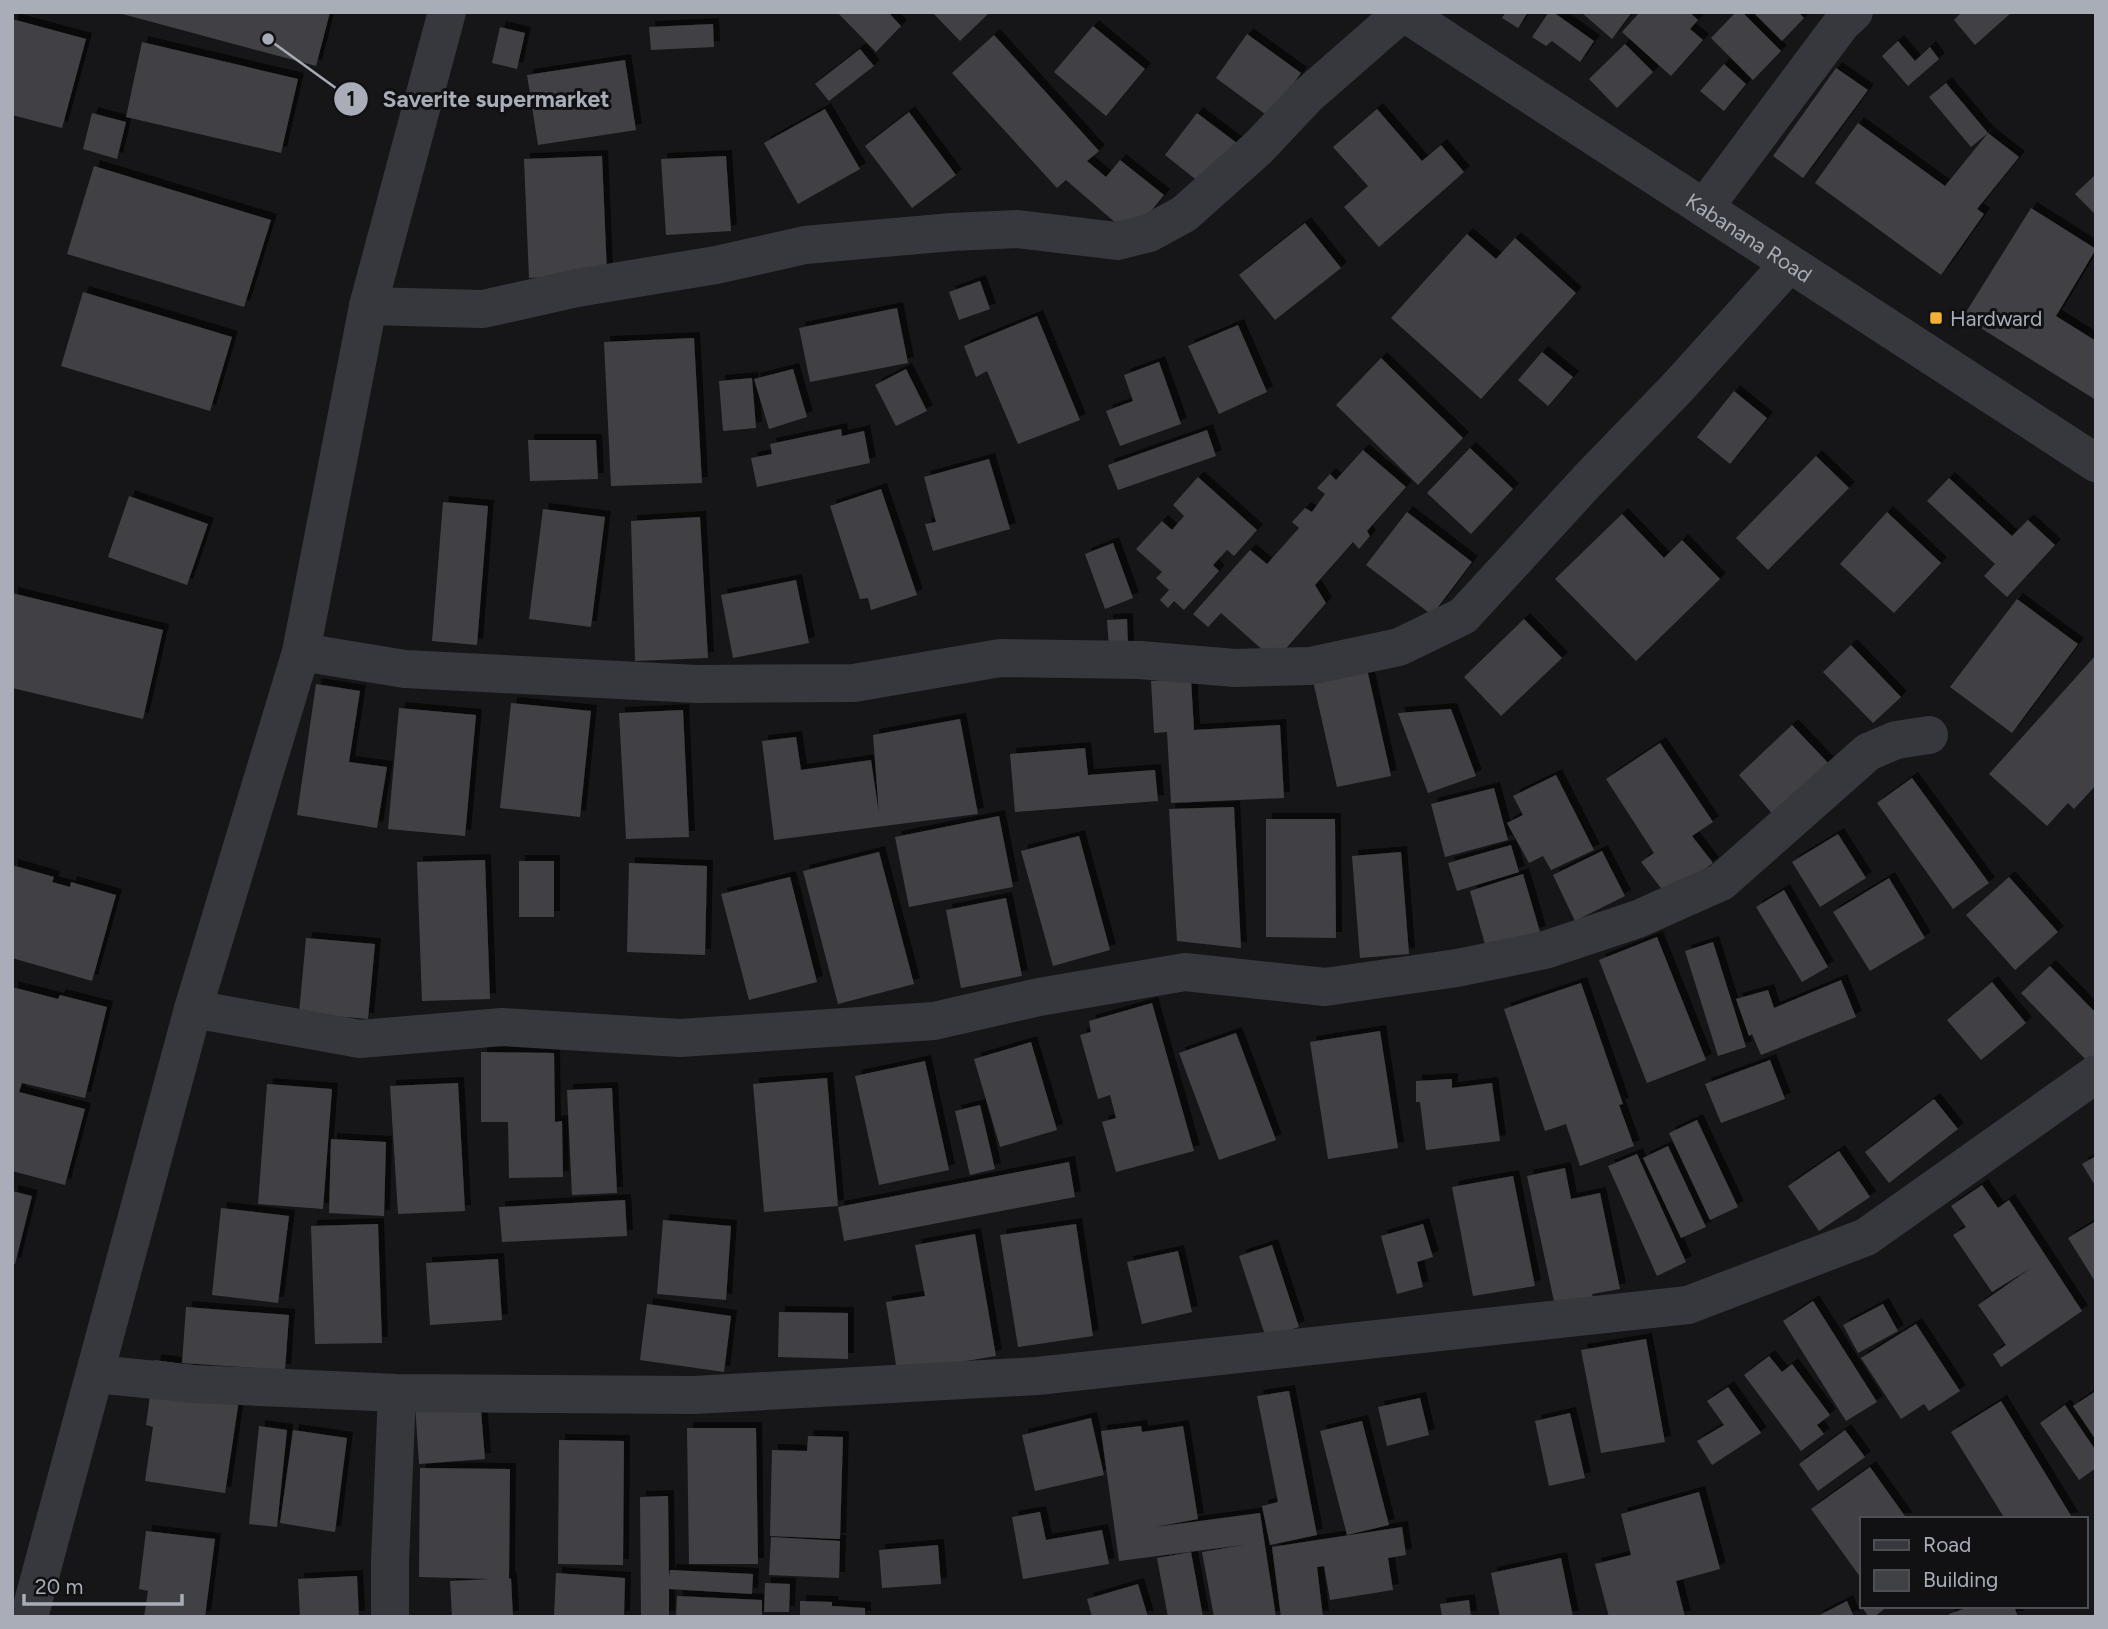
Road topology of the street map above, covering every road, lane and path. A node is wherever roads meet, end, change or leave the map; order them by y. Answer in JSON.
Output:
{"nodes":[{"id":1,"x":447,"y":12,"type":"edge"},
{"id":2,"x":1403,"y":12,"type":"edge"},
{"id":3,"x":1854,"y":12,"type":"edge"},
{"id":4,"x":1704,"y":208,"type":"junction"},
{"id":5,"x":1789,"y":264,"type":"junction"},
{"id":6,"x":368,"y":306,"type":"junction"},
{"id":7,"x":2096,"y":463,"type":"edge"},
{"id":8,"x":301,"y":652,"type":"junction"},
{"id":9,"x":1929,"y":735,"type":"dead end"},
{"id":10,"x":193,"y":1010,"type":"junction"},
{"id":11,"x":2096,"y":1074,"type":"edge"},
{"id":12,"x":96,"y":1374,"type":"junction"},
{"id":13,"x":397,"y":1393,"type":"junction"},
{"id":14,"x":29,"y":1617,"type":"edge"},
{"id":15,"x":390,"y":1617,"type":"edge"}],
"edges":[{"from":1,"to":6,"type":"street"},
{"from":2,"to":4,"type":"street","name":"Kabanana Road"},
{"from":2,"to":6,"type":"street"},
{"from":3,"to":4,"type":"street"},
{"from":4,"to":5,"type":"street","name":"Kabanana Road"},
{"from":5,"to":7,"type":"street","name":"Kabanana Road"},
{"from":5,"to":8,"type":"street"},
{"from":6,"to":8,"type":"street"},
{"from":8,"to":10,"type":"street"},
{"from":9,"to":10,"type":"street"},
{"from":10,"to":12,"type":"street"},
{"from":11,"to":13,"type":"street"},
{"from":12,"to":13,"type":"street"},
{"from":12,"to":14,"type":"street"},
{"from":13,"to":15,"type":"street"}]}
